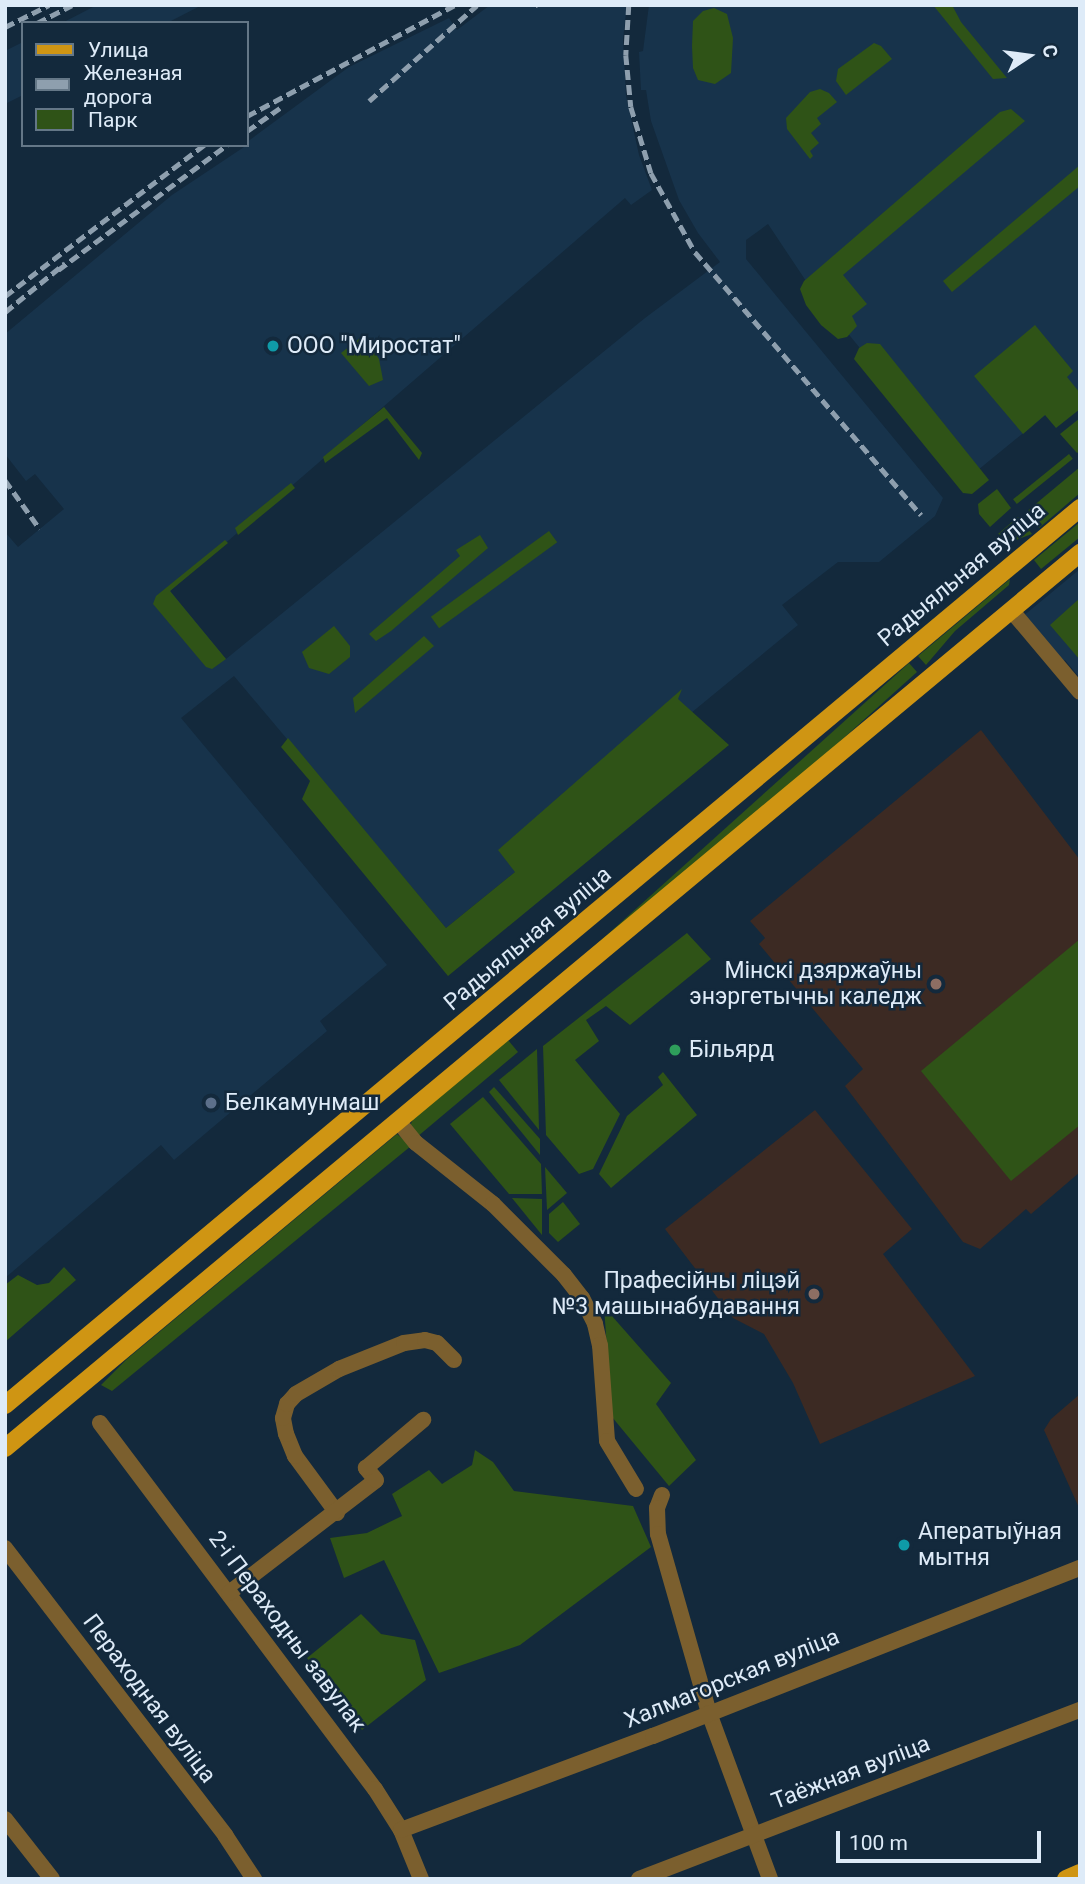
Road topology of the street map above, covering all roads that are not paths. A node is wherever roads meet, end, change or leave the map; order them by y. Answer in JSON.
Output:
{"nodes":[{"id":1,"x":1080,"y":508,"type":"edge"},
{"id":2,"x":1080,"y":553,"type":"edge"},
{"id":3,"x":1011,"y":610,"type":"junction"},
{"id":4,"x":1080,"y":692,"type":"edge"},
{"id":5,"x":398,"y":1121,"type":"junction"},
{"id":6,"x":223,"y":1222,"type":"junction"},
{"id":7,"x":245,"y":1246,"type":"junction"},
{"id":8,"x":454,"y":1360,"type":"dead end"},
{"id":9,"x":5,"y":1405,"type":"edge"},
{"id":10,"x":423,"y":1420,"type":"dead end"},
{"id":11,"x":100,"y":1423,"type":"dead end"},
{"id":12,"x":5,"y":1448,"type":"edge"},
{"id":13,"x":636,"y":1489,"type":"dead end"},
{"id":14,"x":662,"y":1496,"type":"dead end"},
{"id":15,"x":337,"y":1513,"type":"junction"},
{"id":16,"x":5,"y":1548,"type":"edge"},
{"id":17,"x":1080,"y":1568,"type":"edge"},
{"id":18,"x":229,"y":1593,"type":"junction"},
{"id":19,"x":1080,"y":1710,"type":"edge"},
{"id":20,"x":709,"y":1713,"type":"junction"},
{"id":21,"x":5,"y":1819,"type":"edge"},
{"id":22,"x":401,"y":1830,"type":"junction"},
{"id":23,"x":754,"y":1835,"type":"junction"},
{"id":24,"x":1080,"y":1873,"type":"edge"},
{"id":25,"x":52,"y":1879,"type":"edge"},
{"id":26,"x":254,"y":1879,"type":"edge"},
{"id":27,"x":421,"y":1879,"type":"edge"},
{"id":28,"x":639,"y":1879,"type":"edge"},
{"id":29,"x":770,"y":1879,"type":"edge"},
{"id":30,"x":1066,"y":1879,"type":"edge"}],
"edges":[{"from":1,"to":6,"type":"main road","name":"Радыяльная вуліца"},
{"from":2,"to":3,"type":"main road"},
{"from":3,"to":4,"type":"street"},
{"from":3,"to":5,"type":"main road"},
{"from":5,"to":7,"type":"main road"},
{"from":5,"to":13,"type":"street"},
{"from":6,"to":7,"type":"main road"},
{"from":6,"to":9,"type":"main road","name":"Радыяльная вуліца"},
{"from":7,"to":12,"type":"main road"},
{"from":8,"to":15,"type":"street"},
{"from":10,"to":15,"type":"street"},
{"from":11,"to":18,"type":"street","name":"2-і Пераходны завулак"},
{"from":14,"to":20,"type":"street"},
{"from":15,"to":18,"type":"street"},
{"from":16,"to":26,"type":"street","name":"Пераходная вуліца"},
{"from":17,"to":20,"type":"street","name":"Халмагорская вуліца"},
{"from":18,"to":22,"type":"street","name":"2-і Пераходны завулак"},
{"from":19,"to":23,"type":"street","name":"Таёжная вуліца"},
{"from":20,"to":22,"type":"street","name":"Халмагорская вуліца"},
{"from":20,"to":23,"type":"street"},
{"from":21,"to":25,"type":"street"},
{"from":22,"to":27,"type":"street","name":"2-і Пераходны завулак"},
{"from":23,"to":28,"type":"street","name":"Таёжная вуліца"},
{"from":23,"to":29,"type":"street"},
{"from":24,"to":30,"type":"main road"}]}
